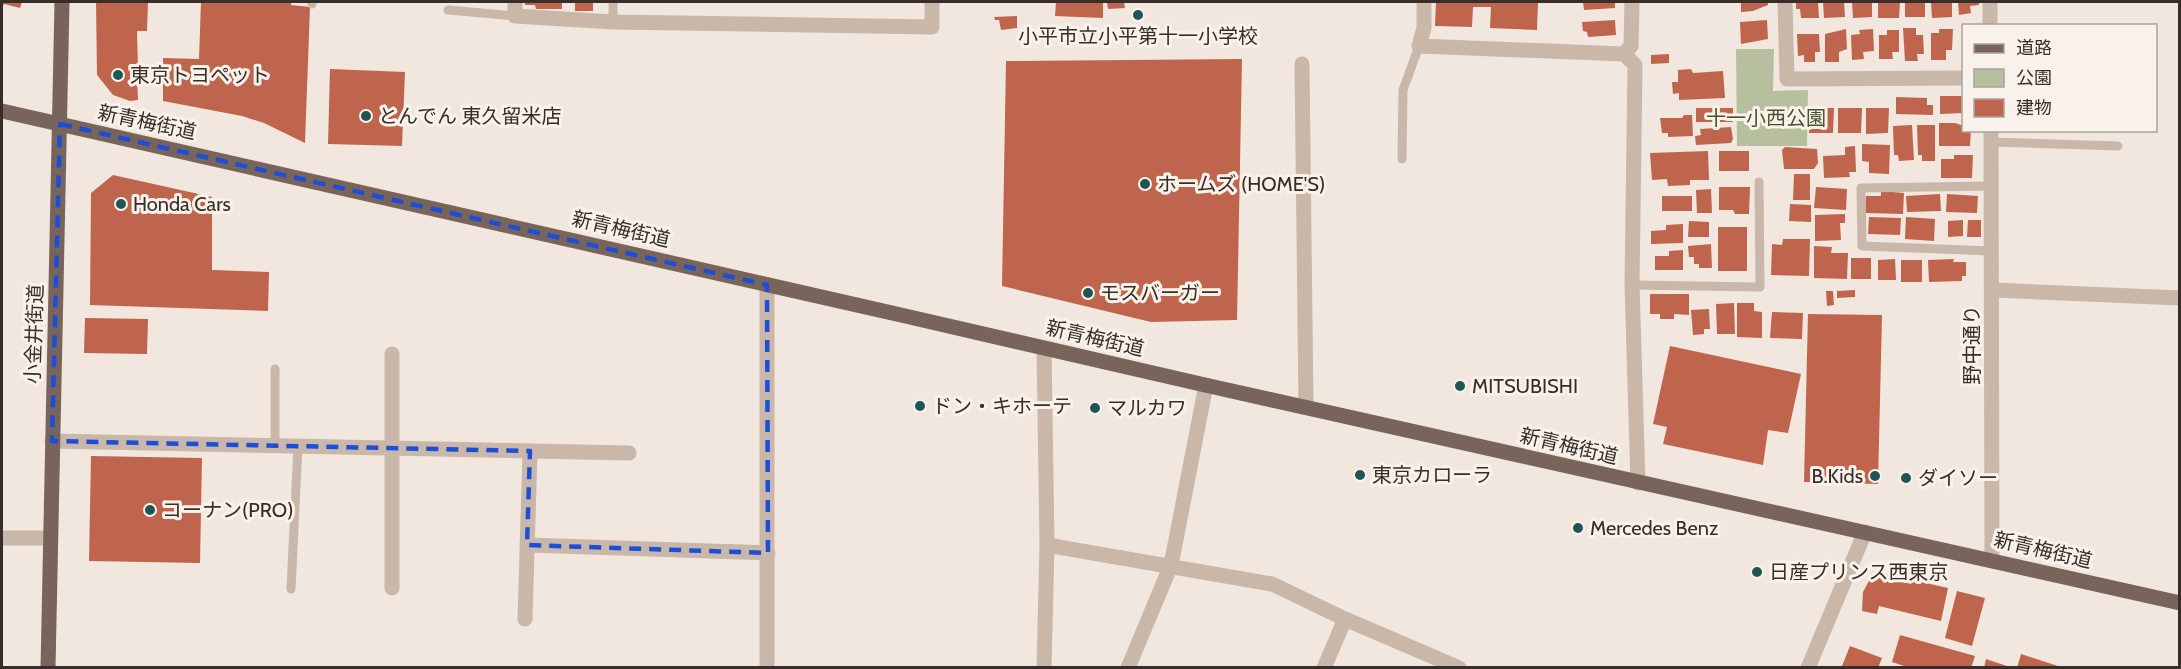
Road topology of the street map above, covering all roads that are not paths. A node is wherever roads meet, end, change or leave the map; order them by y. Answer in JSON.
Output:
{"nodes":[{"id":1,"x":62,"y":2,"type":"edge"},
{"id":2,"x":613,"y":2,"type":"edge"},
{"id":3,"x":932,"y":2,"type":"edge"},
{"id":4,"x":1424,"y":2,"type":"edge"},
{"id":5,"x":1632,"y":2,"type":"edge"},
{"id":6,"x":1785,"y":2,"type":"edge"},
{"id":7,"x":1990,"y":2,"type":"edge"},
{"id":8,"x":515,"y":9,"type":"edge"},
{"id":9,"x":448,"y":10,"type":"dead end"},
{"id":10,"x":613,"y":22,"type":"junction"},
{"id":11,"x":1990,"y":24,"type":"edge"},
{"id":12,"x":1419,"y":46,"type":"junction"},
{"id":13,"x":1624,"y":54,"type":"junction"},
{"id":14,"x":1302,"y":64,"type":"dead end"},
{"id":15,"x":1962,"y":78,"type":"edge"},
{"id":16,"x":2,"y":111,"type":"edge"},
{"id":17,"x":60,"y":124,"type":"junction"},
{"id":18,"x":1991,"y":136,"type":"edge"},
{"id":19,"x":2118,"y":146,"type":"dead end"},
{"id":20,"x":1402,"y":159,"type":"dead end"},
{"id":21,"x":1759,"y":182,"type":"dead end"},
{"id":22,"x":1992,"y":186,"type":"junction"},
{"id":23,"x":1992,"y":251,"type":"junction"},
{"id":24,"x":767,"y":285,"type":"junction"},
{"id":25,"x":1632,"y":285,"type":"junction"},
{"id":26,"x":1993,"y":290,"type":"junction"},
{"id":27,"x":2180,"y":298,"type":"edge"},
{"id":28,"x":1044,"y":348,"type":"junction"},
{"id":29,"x":392,"y":354,"type":"dead end"},
{"id":30,"x":275,"y":369,"type":"dead end"},
{"id":31,"x":1206,"y":385,"type":"junction"},
{"id":32,"x":1306,"y":407,"type":"junction"},
{"id":33,"x":52,"y":441,"type":"junction"},
{"id":34,"x":275,"y":446,"type":"junction"},
{"id":35,"x":297,"y":446,"type":"junction"},
{"id":36,"x":392,"y":448,"type":"junction"},
{"id":37,"x":530,"y":451,"type":"junction"},
{"id":38,"x":629,"y":453,"type":"dead end"},
{"id":39,"x":1638,"y":483,"type":"junction"},
{"id":40,"x":1865,"y":532,"type":"junction"},
{"id":41,"x":2,"y":538,"type":"edge"},
{"id":42,"x":50,"y":538,"type":"junction"},
{"id":43,"x":527,"y":545,"type":"junction"},
{"id":44,"x":1047,"y":545,"type":"junction"},
{"id":45,"x":768,"y":553,"type":"junction"},
{"id":46,"x":1992,"y":560,"type":"junction"},
{"id":47,"x":1171,"y":565,"type":"junction"},
{"id":48,"x":392,"y":588,"type":"dead end"},
{"id":49,"x":291,"y":589,"type":"dead end"},
{"id":50,"x":2180,"y":603,"type":"edge"},
{"id":51,"x":525,"y":619,"type":"dead end"},
{"id":52,"x":1345,"y":619,"type":"junction"},
{"id":53,"x":48,"y":668,"type":"edge"},
{"id":54,"x":767,"y":668,"type":"edge"},
{"id":55,"x":1044,"y":668,"type":"edge"},
{"id":56,"x":1128,"y":668,"type":"edge"},
{"id":57,"x":1324,"y":668,"type":"edge"},
{"id":58,"x":1459,"y":668,"type":"edge"},
{"id":59,"x":1808,"y":668,"type":"edge"}],
"edges":[{"from":1,"to":17,"type":"main road","name":"小金井街道"},
{"from":2,"to":10,"type":"lane"},
{"from":3,"to":10,"type":"street"},
{"from":4,"to":12,"type":"street"},
{"from":5,"to":13,"type":"street"},
{"from":6,"to":15,"type":"street"},
{"from":7,"to":11,"type":"street"},
{"from":8,"to":9,"type":"lane"},
{"from":8,"to":10,"type":"street"},
{"from":12,"to":13,"type":"street"},
{"from":12,"to":20,"type":"lane"},
{"from":13,"to":25,"type":"street"},
{"from":14,"to":32,"type":"street"},
{"from":16,"to":17,"type":"main road","name":"新青梅街道"},
{"from":17,"to":24,"type":"main road","name":"新青梅街道"},
{"from":17,"to":33,"type":"main road","name":"小金井街道"},
{"from":18,"to":19,"type":"lane"},
{"from":18,"to":22,"type":"street","name":"野中通り"},
{"from":21,"to":25,"type":"lane"},
{"from":22,"to":23,"type":"street","name":"野中通り"},
{"from":22,"to":23,"type":"lane"},
{"from":23,"to":26,"type":"street","name":"野中通り"},
{"from":24,"to":28,"type":"main road","name":"新青梅街道"},
{"from":24,"to":45,"type":"street"},
{"from":25,"to":39,"type":"street"},
{"from":26,"to":27,"type":"street"},
{"from":26,"to":46,"type":"street","name":"野中通り"},
{"from":28,"to":31,"type":"main road","name":"新青梅街道"},
{"from":28,"to":44,"type":"street"},
{"from":29,"to":36,"type":"street"},
{"from":30,"to":34,"type":"lane"},
{"from":31,"to":32,"type":"main road","name":"新青梅街道"},
{"from":31,"to":47,"type":"street"},
{"from":32,"to":39,"type":"main road","name":"新青梅街道"},
{"from":33,"to":34,"type":"street"},
{"from":33,"to":42,"type":"main road","name":"小金井街道"},
{"from":34,"to":35,"type":"street"},
{"from":35,"to":36,"type":"street"},
{"from":35,"to":49,"type":"lane"},
{"from":36,"to":37,"type":"street"},
{"from":36,"to":48,"type":"street"},
{"from":37,"to":38,"type":"street"},
{"from":37,"to":43,"type":"street"},
{"from":39,"to":40,"type":"main road","name":"新青梅街道"},
{"from":40,"to":46,"type":"main road","name":"新青梅街道"},
{"from":40,"to":59,"type":"street"},
{"from":41,"to":42,"type":"street"},
{"from":42,"to":53,"type":"main road","name":"小金井街道"},
{"from":43,"to":45,"type":"street"},
{"from":43,"to":51,"type":"street"},
{"from":44,"to":47,"type":"street"},
{"from":44,"to":55,"type":"street"},
{"from":45,"to":54,"type":"street"},
{"from":46,"to":50,"type":"main road","name":"新青梅街道"},
{"from":47,"to":52,"type":"street"},
{"from":47,"to":56,"type":"street"},
{"from":52,"to":57,"type":"street"},
{"from":52,"to":58,"type":"street"}]}
